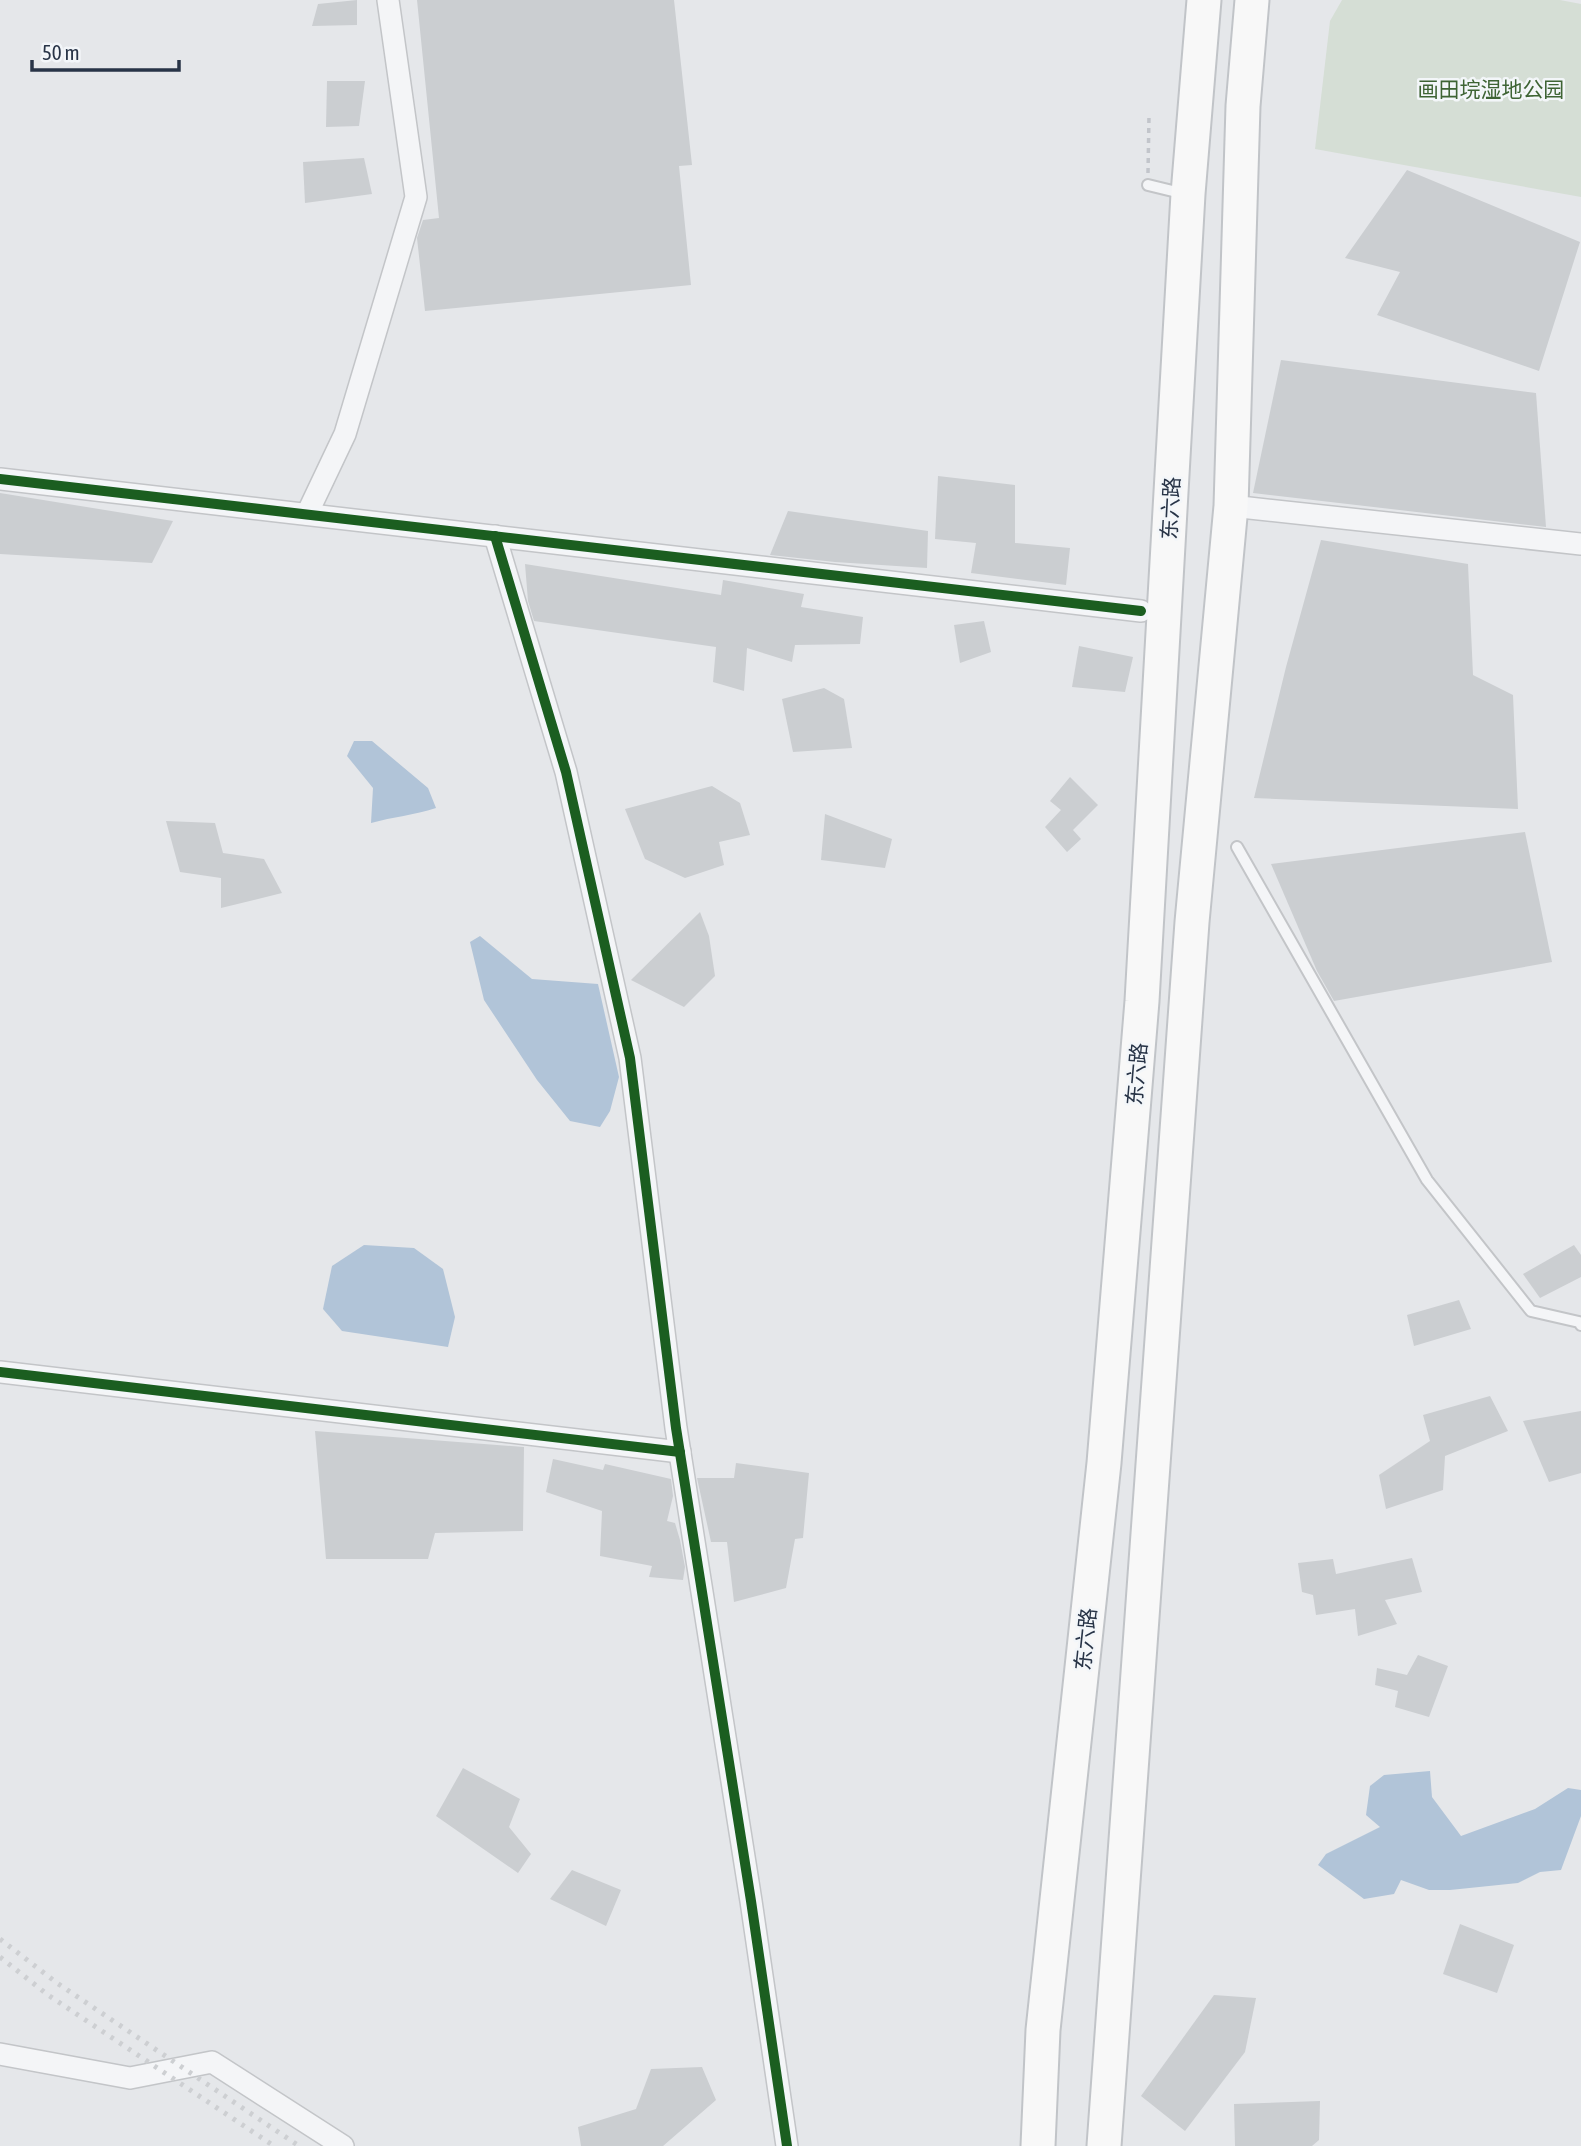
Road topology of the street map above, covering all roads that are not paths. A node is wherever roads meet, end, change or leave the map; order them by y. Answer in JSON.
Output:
{"nodes":[{"id":1,"x":388,"y":0,"type":"edge"},
{"id":2,"x":1204,"y":0,"type":"edge"},
{"id":3,"x":1252,"y":0,"type":"edge"},
{"id":4,"x":1148,"y":186,"type":"road end"},
{"id":5,"x":1188,"y":194,"type":"junction"},
{"id":6,"x":0,"y":479,"type":"edge"},
{"id":7,"x":1231,"y":506,"type":"junction"},
{"id":8,"x":306,"y":514,"type":"junction"},
{"id":9,"x":495,"y":536,"type":"junction"},
{"id":10,"x":1581,"y":544,"type":"edge"},
{"id":11,"x":1141,"y":611,"type":"dead end"},
{"id":12,"x":1237,"y":847,"type":"dead end"},
{"id":13,"x":1581,"y":1325,"type":"edge"},
{"id":14,"x":0,"y":1372,"type":"edge"},
{"id":15,"x":680,"y":1452,"type":"junction"},
{"id":16,"x":0,"y":2054,"type":"edge"},
{"id":17,"x":344,"y":2146,"type":"edge"},
{"id":18,"x":787,"y":2146,"type":"edge"},
{"id":19,"x":1038,"y":2146,"type":"edge"},
{"id":20,"x":1104,"y":2146,"type":"edge"}],
"edges":[{"from":1,"to":8,"type":"street"},
{"from":2,"to":5,"type":"main road","name":"东六路"},
{"from":3,"to":7,"type":"main road"},
{"from":4,"to":5,"type":"lane"},
{"from":5,"to":19,"type":"main road","name":"东六路"},
{"from":6,"to":8,"type":"street"},
{"from":7,"to":10,"type":"street"},
{"from":7,"to":20,"type":"main road"},
{"from":8,"to":9,"type":"street"},
{"from":9,"to":11,"type":"street"},
{"from":9,"to":15,"type":"street"},
{"from":12,"to":13,"type":"lane"},
{"from":14,"to":15,"type":"street"},
{"from":15,"to":18,"type":"street"},
{"from":16,"to":17,"type":"street"}]}
